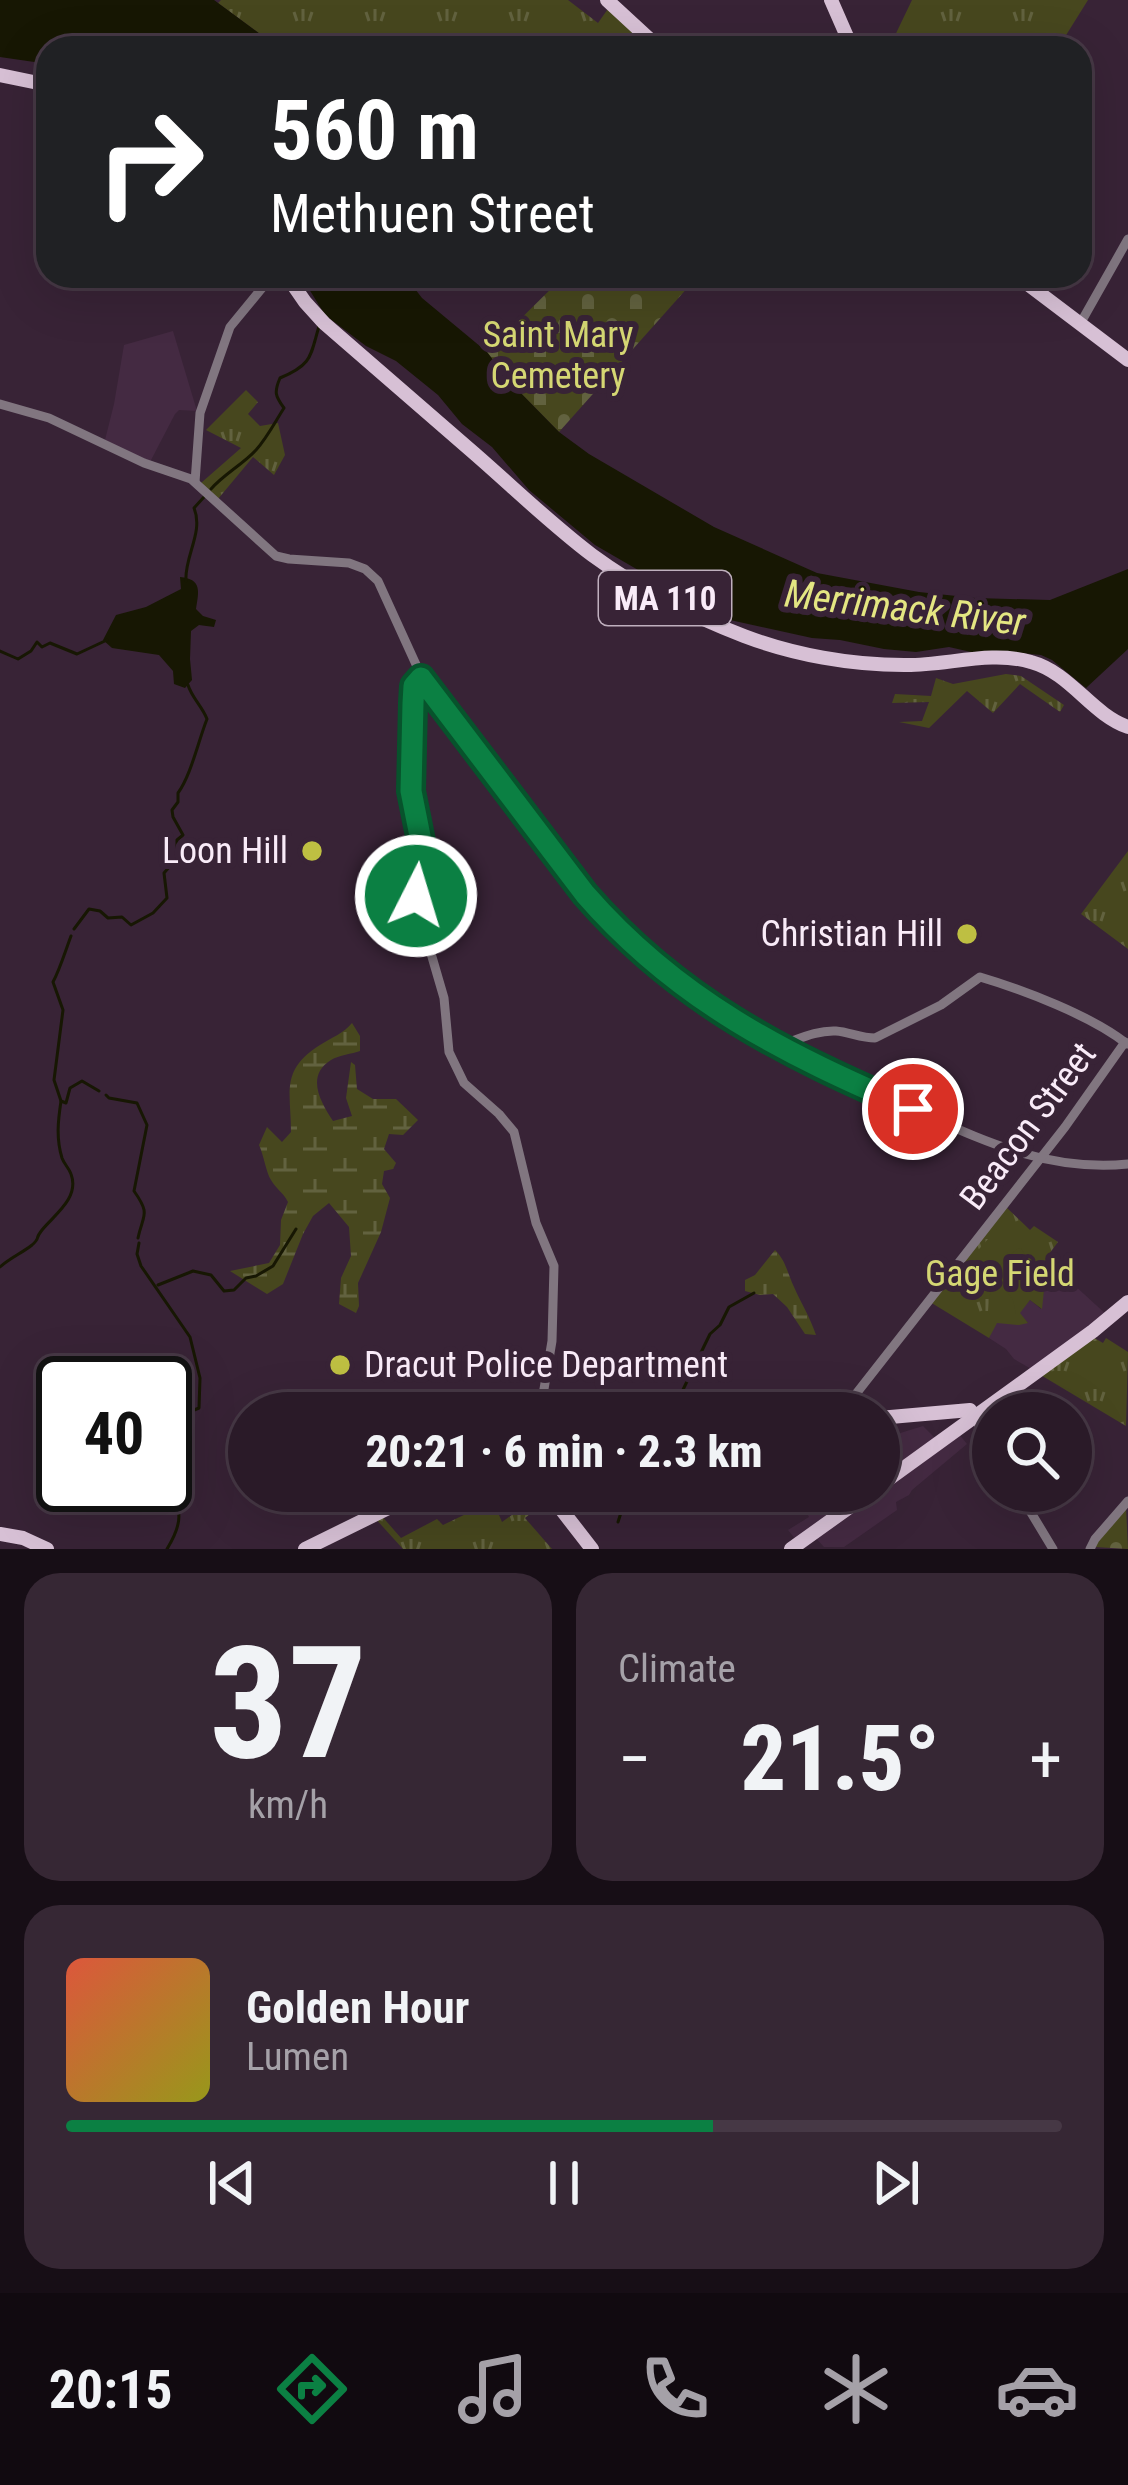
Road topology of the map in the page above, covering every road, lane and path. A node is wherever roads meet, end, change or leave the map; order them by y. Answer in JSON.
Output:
{"nodes":[{"id":1,"x":607,"y":0,"type":"edge"},
{"id":2,"x":831,"y":0,"type":"edge"},
{"id":3,"x":646,"y":36,"type":"edge"},
{"id":4,"x":847,"y":36,"type":"edge"},
{"id":5,"x":0,"y":75,"type":"edge"},
{"id":6,"x":36,"y":82,"type":"edge"},
{"id":7,"x":1128,"y":239,"type":"edge"},
{"id":8,"x":262,"y":288,"type":"edge"},
{"id":9,"x":296,"y":288,"type":"edge"},
{"id":10,"x":1033,"y":288,"type":"edge"},
{"id":11,"x":1080,"y":324,"type":"junction"},
{"id":12,"x":1128,"y":360,"type":"edge"},
{"id":13,"x":0,"y":404,"type":"edge"},
{"id":14,"x":195,"y":482,"type":"junction"},
{"id":15,"x":417,"y":679,"type":"junction"},
{"id":16,"x":1128,"y":728,"type":"edge"},
{"id":17,"x":1126,"y":1043,"type":"edge"},
{"id":18,"x":778,"y":1046,"type":"junction"},
{"id":19,"x":1040,"y":1159,"type":"junction"},
{"id":20,"x":1128,"y":1164,"type":"edge"},
{"id":21,"x":1128,"y":1302,"type":"edge"},
{"id":22,"x":543,"y":1392,"type":"edge"},
{"id":23,"x":857,"y":1392,"type":"edge"},
{"id":24,"x":1009,"y":1392,"type":"edge"},
{"id":25,"x":972,"y":1414,"type":"edge"},
{"id":26,"x":900,"y":1416,"type":"edge"},
{"id":27,"x":972,"y":1418,"type":"edge"},
{"id":28,"x":900,"y":1471,"type":"edge"},
{"id":29,"x":1128,"y":1501,"type":"edge"},
{"id":30,"x":380,"y":1512,"type":"edge"},
{"id":31,"x":563,"y":1512,"type":"edge"},
{"id":32,"x":843,"y":1512,"type":"edge"},
{"id":33,"x":1031,"y":1512,"type":"edge"},
{"id":34,"x":0,"y":1534,"type":"edge"},
{"id":35,"x":46,"y":1549,"type":"edge"},
{"id":36,"x":305,"y":1549,"type":"edge"},
{"id":37,"x":592,"y":1549,"type":"edge"},
{"id":38,"x":791,"y":1549,"type":"edge"},
{"id":39,"x":1053,"y":1549,"type":"edge"},
{"id":40,"x":1090,"y":1549,"type":"edge"}],
"edges":[{"from":1,"to":3,"type":"main road"},
{"from":2,"to":4,"type":"main road"},
{"from":5,"to":6,"type":"main road"},
{"from":7,"to":11,"type":"street"},
{"from":8,"to":14,"type":"street"},
{"from":9,"to":16,"type":"main road","number":"MA 110"},
{"from":10,"to":11,"type":"main road"},
{"from":11,"to":12,"type":"main road"},
{"from":13,"to":14,"type":"street"},
{"from":14,"to":15,"type":"street"},
{"from":15,"to":18,"type":"street"},
{"from":15,"to":22,"type":"street"},
{"from":17,"to":18,"type":"street"},
{"from":17,"to":19,"type":"street","name":"Beacon Street"},
{"from":18,"to":19,"type":"street"},
{"from":19,"to":20,"type":"street"},
{"from":19,"to":23,"type":"street","name":"Beacon Street"},
{"from":21,"to":24,"type":"main road"},
{"from":25,"to":26,"type":"main road"},
{"from":27,"to":28,"type":"main road"},
{"from":29,"to":40,"type":"street"},
{"from":30,"to":36,"type":"main road"},
{"from":31,"to":37,"type":"main road"},
{"from":32,"to":38,"type":"main road"},
{"from":33,"to":39,"type":"street"},
{"from":34,"to":35,"type":"main road"}]}
